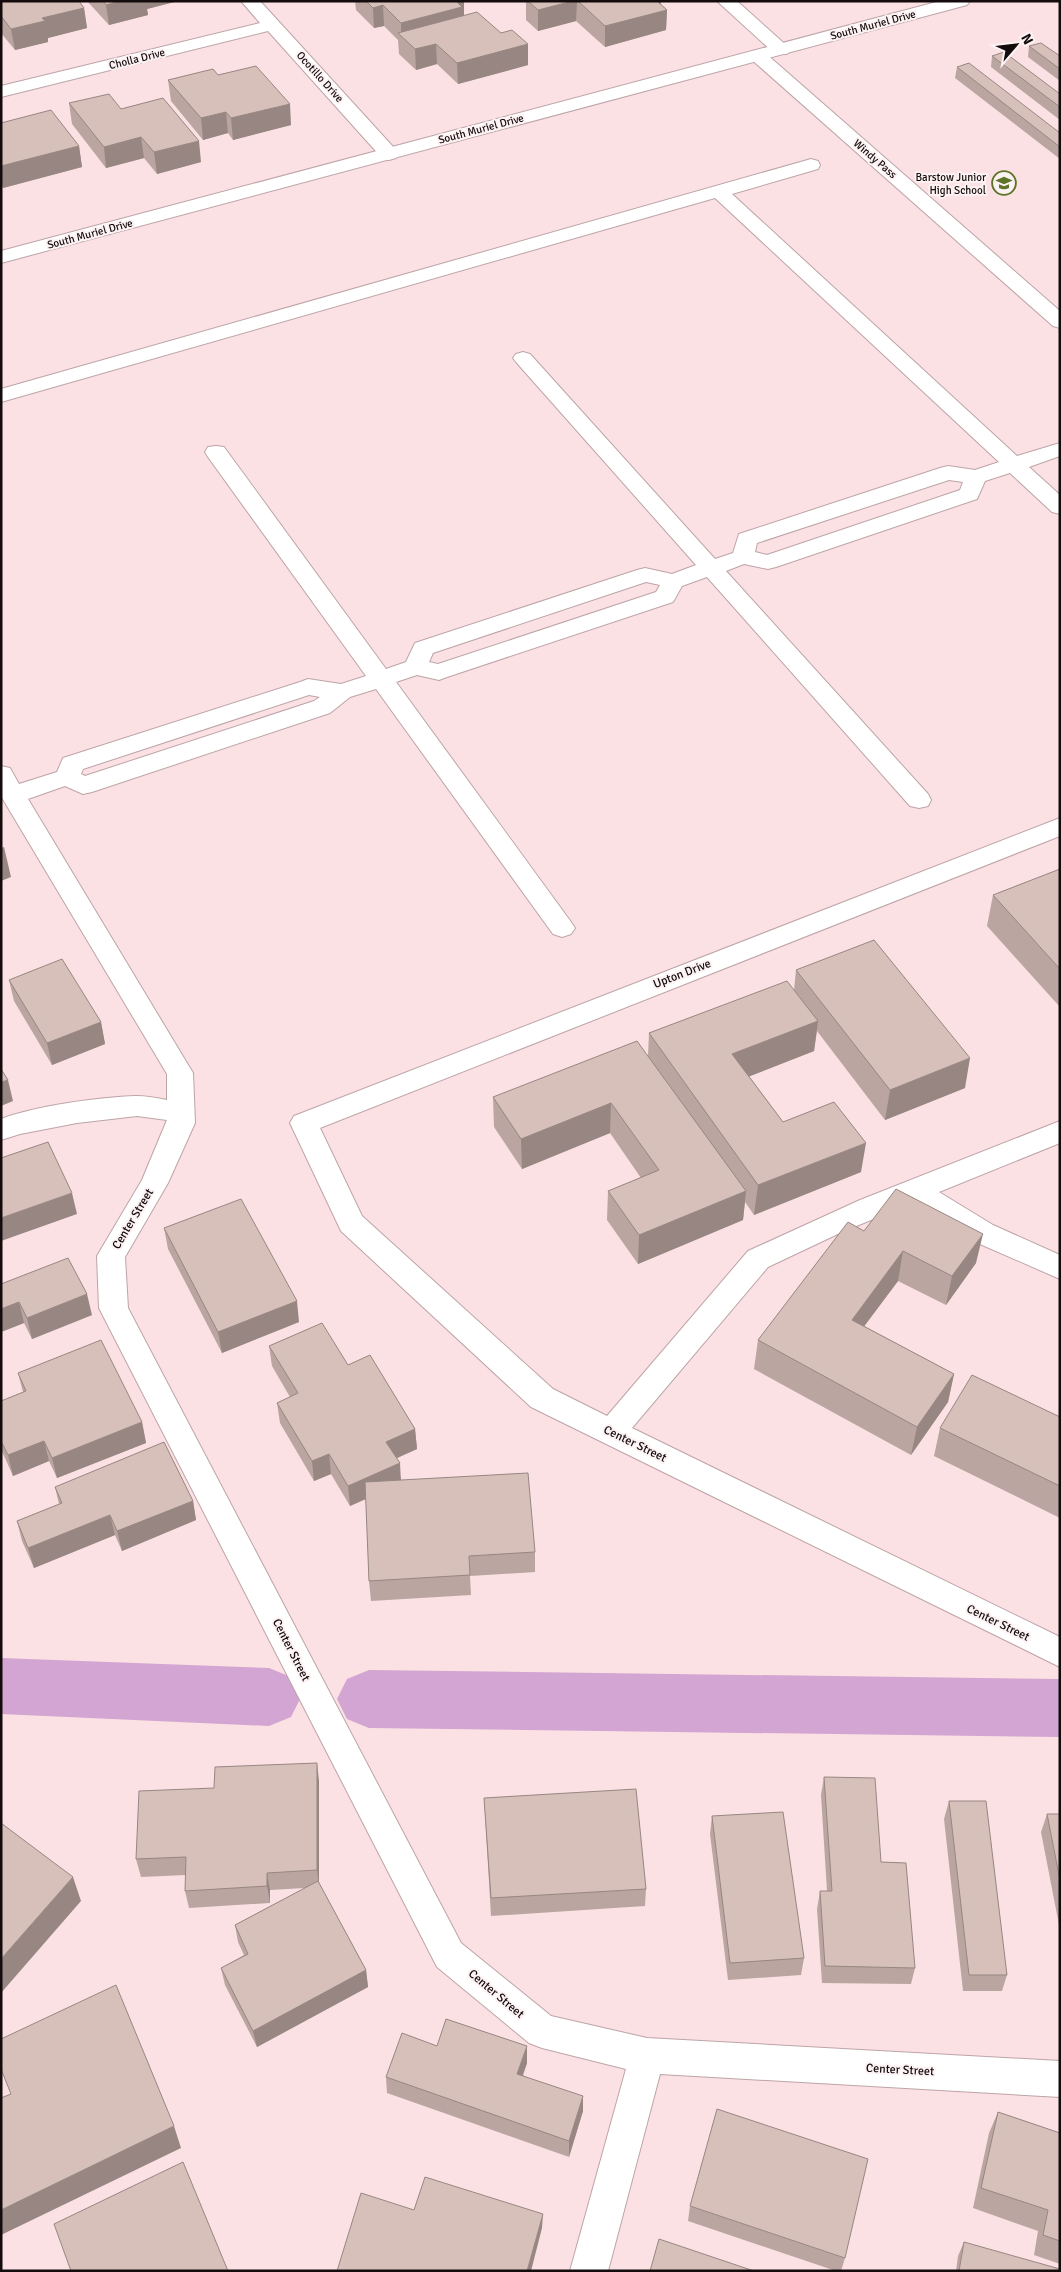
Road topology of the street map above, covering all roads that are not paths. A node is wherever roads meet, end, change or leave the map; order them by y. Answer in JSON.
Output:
{"nodes":[{"id":1,"x":250,"y":1,"type":"edge"},
{"id":2,"x":726,"y":1,"type":"edge"},
{"id":3,"x":961,"y":1,"type":"edge"},
{"id":4,"x":272,"y":26,"type":"junction"},
{"id":5,"x":781,"y":50,"type":"junction"},
{"id":6,"x":758,"y":56,"type":"junction"},
{"id":7,"x":1,"y":92,"type":"edge"},
{"id":8,"x":389,"y":154,"type":"junction"},
{"id":9,"x":811,"y":166,"type":"dead end"},
{"id":10,"x":719,"y":192,"type":"junction"},
{"id":11,"x":1,"y":257,"type":"edge"},
{"id":12,"x":1060,"y":322,"type":"edge"},
{"id":13,"x":523,"y":358,"type":"dead end"},
{"id":14,"x":1,"y":396,"type":"edge"},
{"id":15,"x":1060,"y":449,"type":"edge"},
{"id":16,"x":216,"y":452,"type":"dead end"},
{"id":17,"x":1014,"y":464,"type":"junction"},
{"id":18,"x":1060,"y":507,"type":"edge"},
{"id":19,"x":711,"y":568,"type":"junction"},
{"id":20,"x":380,"y":679,"type":"junction"},
{"id":21,"x":7,"y":784,"type":"edge"},
{"id":22,"x":919,"y":800,"type":"dead end"},
{"id":23,"x":1060,"y":826,"type":"edge"},
{"id":24,"x":562,"y":928,"type":"dead end"},
{"id":25,"x":181,"y":1112,"type":"junction"},
{"id":26,"x":304,"y":1123,"type":"joint"},
{"id":27,"x":1,"y":1130,"type":"edge"},
{"id":28,"x":1060,"y":1131,"type":"edge"},
{"id":29,"x":914,"y":1190,"type":"junction"},
{"id":30,"x":1060,"y":1268,"type":"edge"},
{"id":31,"x":611,"y":1432,"type":"junction"},
{"id":32,"x":1060,"y":1653,"type":"edge"},
{"id":33,"x":647,"y":2056,"type":"junction"},
{"id":34,"x":1060,"y":2079,"type":"edge"},
{"id":35,"x":589,"y":2271,"type":"edge"}],
"edges":[{"from":1,"to":4,"type":"street","name":"Ocotillo Drive"},
{"from":2,"to":5,"type":"street"},
{"from":3,"to":5,"type":"street","name":"South Muriel Drive"},
{"from":4,"to":7,"type":"street","name":"Cholla Drive"},
{"from":4,"to":8,"type":"street","name":"Ocotillo Drive"},
{"from":5,"to":6,"type":"street","name":"South Muriel Drive"},
{"from":6,"to":8,"type":"street","name":"South Muriel Drive"},
{"from":6,"to":12,"type":"street","name":"Windy Pass"},
{"from":8,"to":11,"type":"street","name":"South Muriel Drive"},
{"from":9,"to":10,"type":"street"},
{"from":10,"to":14,"type":"street"},
{"from":10,"to":17,"type":"street"},
{"from":13,"to":19,"type":"street"},
{"from":15,"to":17,"type":"street"},
{"from":16,"to":20,"type":"street"},
{"from":17,"to":18,"type":"street"},
{"from":17,"to":19,"type":"street"},
{"from":19,"to":20,"type":"street"},
{"from":19,"to":22,"type":"street"},
{"from":20,"to":21,"type":"street"},
{"from":20,"to":24,"type":"street"},
{"from":21,"to":25,"type":"street","name":"Center Street"},
{"from":23,"to":26,"type":"street","name":"Upton Drive"},
{"from":25,"to":27,"type":"street"},
{"from":25,"to":33,"type":"street","name":"Center Street"},
{"from":26,"to":31,"type":"street","name":"Center Street"},
{"from":28,"to":29,"type":"street"},
{"from":29,"to":30,"type":"street"},
{"from":29,"to":31,"type":"street"},
{"from":31,"to":32,"type":"street","name":"Center Street"},
{"from":33,"to":34,"type":"street","name":"Center Street"},
{"from":33,"to":35,"type":"street"}]}
